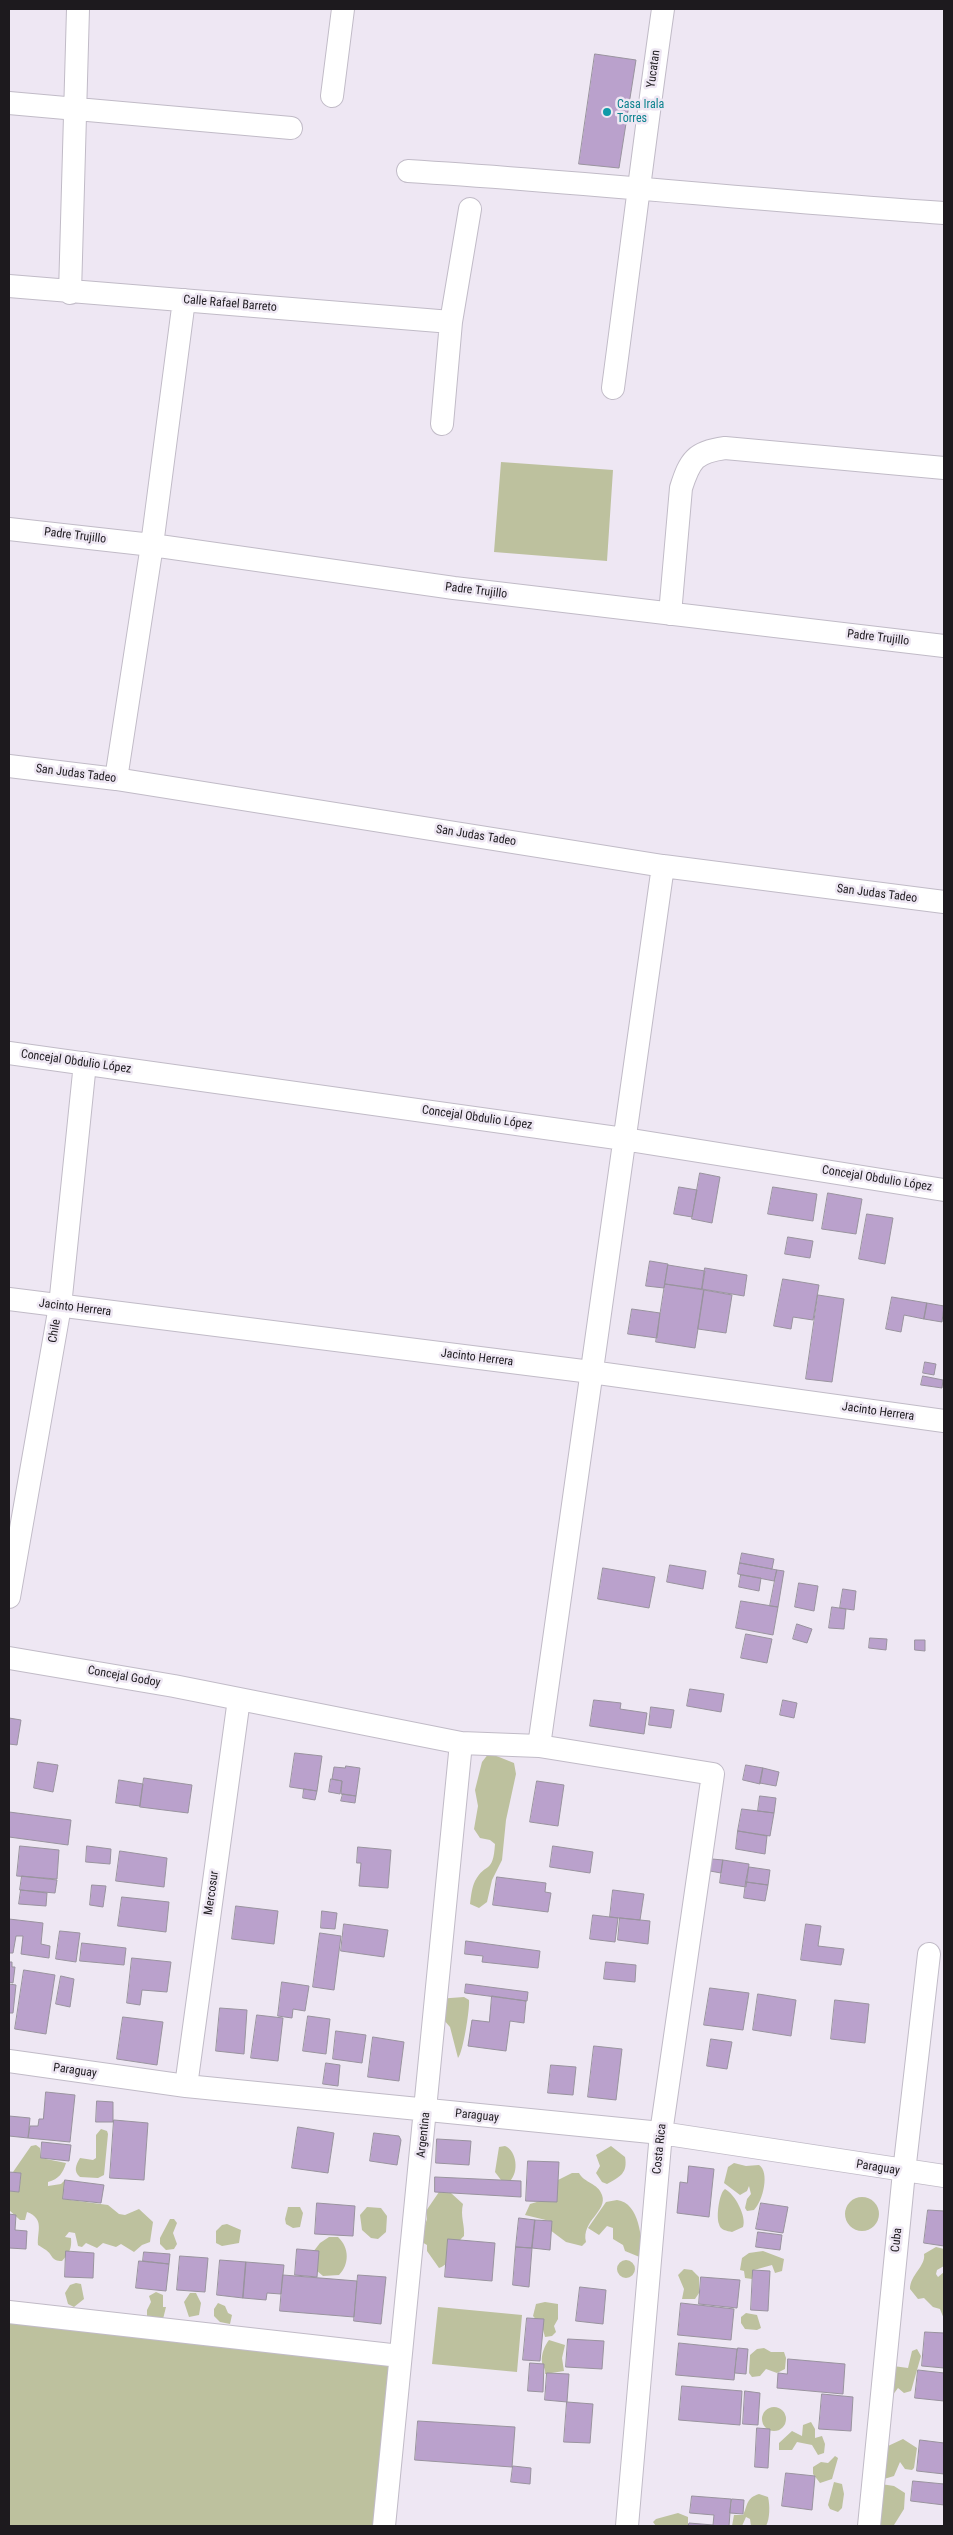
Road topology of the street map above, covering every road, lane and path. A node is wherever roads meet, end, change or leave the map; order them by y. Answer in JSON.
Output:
{"nodes":[{"id":1,"x":78,"y":9,"type":"edge"},
{"id":2,"x":343,"y":9,"type":"edge"},
{"id":3,"x":663,"y":9,"type":"edge"},
{"id":4,"x":332,"y":96,"type":"dead end"},
{"id":5,"x":9,"y":103,"type":"edge"},
{"id":6,"x":74,"y":108,"type":"junction"},
{"id":7,"x":291,"y":128,"type":"dead end"},
{"id":8,"x":408,"y":171,"type":"dead end"},
{"id":9,"x":640,"y":190,"type":"junction"},
{"id":10,"x":470,"y":210,"type":"dead end"},
{"id":11,"x":944,"y":213,"type":"edge"},
{"id":12,"x":9,"y":286,"type":"edge"},
{"id":13,"x":70,"y":293,"type":"junction"},
{"id":14,"x":184,"y":300,"type":"junction"},
{"id":15,"x":451,"y":322,"type":"junction"},
{"id":16,"x":613,"y":388,"type":"dead end"},
{"id":17,"x":442,"y":424,"type":"dead end"},
{"id":18,"x":944,"y":468,"type":"edge"},
{"id":19,"x":9,"y":529,"type":"edge"},
{"id":20,"x":152,"y":545,"type":"junction"},
{"id":21,"x":670,"y":614,"type":"junction"},
{"id":22,"x":944,"y":646,"type":"edge"},
{"id":23,"x":9,"y":766,"type":"edge"},
{"id":24,"x":116,"y":779,"type":"junction"},
{"id":25,"x":663,"y":866,"type":"junction"},
{"id":26,"x":944,"y":902,"type":"edge"},
{"id":27,"x":9,"y":1053,"type":"edge"},
{"id":28,"x":85,"y":1063,"type":"junction"},
{"id":29,"x":624,"y":1139,"type":"junction"},
{"id":30,"x":944,"y":1190,"type":"edge"},
{"id":31,"x":9,"y":1299,"type":"edge"},
{"id":32,"x":60,"y":1306,"type":"junction"},
{"id":33,"x":591,"y":1372,"type":"junction"},
{"id":34,"x":944,"y":1421,"type":"edge"},
{"id":35,"x":9,"y":1597,"type":"edge"},
{"id":36,"x":9,"y":1658,"type":"edge"},
{"id":37,"x":239,"y":1700,"type":"junction"},
{"id":38,"x":461,"y":1743,"type":"junction"},
{"id":39,"x":539,"y":1746,"type":"junction"},
{"id":40,"x":713,"y":1774,"type":"joint"},
{"id":41,"x":929,"y":1954,"type":"dead end"},
{"id":42,"x":9,"y":2061,"type":"edge"},
{"id":43,"x":186,"y":2086,"type":"junction"},
{"id":44,"x":426,"y":2111,"type":"junction"},
{"id":45,"x":661,"y":2133,"type":"junction"},
{"id":46,"x":904,"y":2172,"type":"junction"},
{"id":47,"x":944,"y":2176,"type":"edge"},
{"id":48,"x":9,"y":2312,"type":"edge"},
{"id":49,"x":400,"y":2356,"type":"junction"},
{"id":50,"x":384,"y":2526,"type":"edge"},
{"id":51,"x":627,"y":2526,"type":"edge"},
{"id":52,"x":869,"y":2526,"type":"edge"}],
"edges":[{"from":1,"to":6,"type":"street"},
{"from":2,"to":4,"type":"street"},
{"from":3,"to":9,"type":"street","name":"Yucatan"},
{"from":5,"to":6,"type":"street"},
{"from":6,"to":7,"type":"street"},
{"from":6,"to":13,"type":"street"},
{"from":8,"to":9,"type":"street"},
{"from":9,"to":11,"type":"street"},
{"from":9,"to":16,"type":"street","name":"Yucatan"},
{"from":10,"to":15,"type":"street"},
{"from":12,"to":13,"type":"street","name":"Calle Rafael Barreto"},
{"from":13,"to":14,"type":"street","name":"Calle Rafael Barreto"},
{"from":14,"to":15,"type":"street","name":"Calle Rafael Barreto"},
{"from":14,"to":20,"type":"street"},
{"from":15,"to":17,"type":"street"},
{"from":18,"to":21,"type":"street"},
{"from":19,"to":20,"type":"street","name":"Padre Trujillo"},
{"from":20,"to":21,"type":"street","name":"Padre Trujillo"},
{"from":20,"to":24,"type":"street"},
{"from":21,"to":22,"type":"street","name":"Padre Trujillo"},
{"from":23,"to":24,"type":"street","name":"San Judas Tadeo"},
{"from":24,"to":25,"type":"street","name":"San Judas Tadeo"},
{"from":25,"to":26,"type":"street","name":"San Judas Tadeo"},
{"from":25,"to":29,"type":"street"},
{"from":27,"to":28,"type":"street","name":"Concejal Obdulio López"},
{"from":28,"to":29,"type":"street","name":"Concejal Obdulio López"},
{"from":28,"to":32,"type":"street","name":"Chile"},
{"from":29,"to":30,"type":"street","name":"Concejal Obdulio López"},
{"from":29,"to":33,"type":"street"},
{"from":31,"to":32,"type":"street","name":"Jacinto Herrera"},
{"from":32,"to":33,"type":"street","name":"Jacinto Herrera"},
{"from":32,"to":35,"type":"street","name":"Chile"},
{"from":33,"to":34,"type":"street","name":"Jacinto Herrera"},
{"from":33,"to":39,"type":"street"},
{"from":36,"to":37,"type":"street","name":"Concejal Godoy"},
{"from":37,"to":38,"type":"street","name":"Concejal Godoy"},
{"from":37,"to":43,"type":"street","name":"Mercosur"},
{"from":38,"to":39,"type":"street","name":"Concejal Godoy"},
{"from":38,"to":44,"type":"street","name":"Argentina"},
{"from":39,"to":40,"type":"street","name":"Concejal Godoy"},
{"from":40,"to":45,"type":"street","name":"Costa Rica"},
{"from":41,"to":46,"type":"street","name":"Cuba"},
{"from":42,"to":43,"type":"street","name":"Paraguay"},
{"from":43,"to":44,"type":"street","name":"Paraguay"},
{"from":44,"to":45,"type":"street","name":"Paraguay"},
{"from":44,"to":49,"type":"street","name":"Argentina"},
{"from":45,"to":46,"type":"street","name":"Paraguay"},
{"from":45,"to":51,"type":"street","name":"Costa Rica"},
{"from":46,"to":47,"type":"street","name":"Paraguay"},
{"from":46,"to":52,"type":"street","name":"Cuba"},
{"from":48,"to":49,"type":"street"},
{"from":49,"to":50,"type":"street","name":"Argentina"}]}
